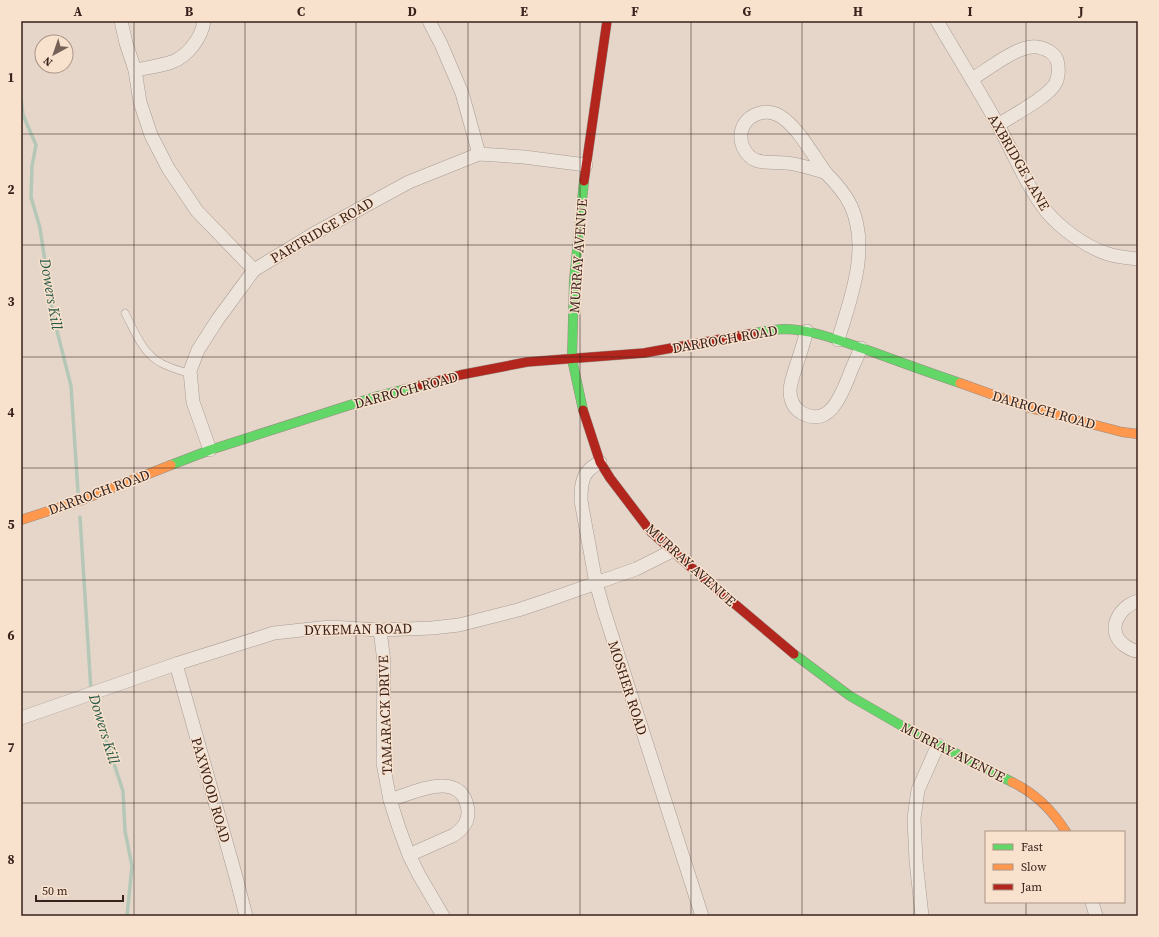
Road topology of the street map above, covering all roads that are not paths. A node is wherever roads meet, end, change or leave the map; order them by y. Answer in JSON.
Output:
{"nodes":[{"id":1,"x":121,"y":21,"type":"edge"},
{"id":2,"x":204,"y":21,"type":"edge"},
{"id":3,"x":428,"y":21,"type":"edge"},
{"id":4,"x":607,"y":21,"type":"edge"},
{"id":5,"x":937,"y":21,"type":"edge"},
{"id":6,"x":135,"y":70,"type":"junction"},
{"id":7,"x":972,"y":79,"type":"junction"},
{"id":8,"x":998,"y":125,"type":"junction"},
{"id":9,"x":479,"y":154,"type":"junction"},
{"id":10,"x":586,"y":165,"type":"junction"},
{"id":11,"x":825,"y":172,"type":"junction"},
{"id":12,"x":1138,"y":259,"type":"edge"},
{"id":13,"x":254,"y":270,"type":"junction"},
{"id":14,"x":124,"y":313,"type":"dead end"},
{"id":15,"x":806,"y":331,"type":"junction"},
{"id":16,"x":838,"y":340,"type":"junction"},
{"id":17,"x":861,"y":348,"type":"junction"},
{"id":18,"x":572,"y":360,"type":"junction"},
{"id":19,"x":191,"y":374,"type":"junction"},
{"id":20,"x":1138,"y":434,"type":"edge"},
{"id":21,"x":210,"y":450,"type":"junction"},
{"id":22,"x":600,"y":462,"type":"junction"},
{"id":23,"x":21,"y":520,"type":"edge"},
{"id":24,"x":672,"y":551,"type":"junction"},
{"id":25,"x":596,"y":583,"type":"junction"},
{"id":26,"x":1138,"y":601,"type":"edge"},
{"id":27,"x":380,"y":630,"type":"junction"},
{"id":28,"x":1138,"y":651,"type":"edge"},
{"id":29,"x":176,"y":664,"type":"junction"},
{"id":30,"x":21,"y":718,"type":"edge"},
{"id":31,"x":938,"y":744,"type":"junction"},
{"id":32,"x":390,"y":800,"type":"junction"},
{"id":33,"x":1065,"y":831,"type":"edge"},
{"id":34,"x":409,"y":855,"type":"junction"},
{"id":35,"x":1092,"y":903,"type":"edge"},
{"id":36,"x":246,"y":916,"type":"edge"},
{"id":37,"x":443,"y":916,"type":"edge"},
{"id":38,"x":702,"y":916,"type":"edge"},
{"id":39,"x":922,"y":916,"type":"edge"},
{"id":40,"x":1096,"y":916,"type":"edge"}],
"edges":[{"from":1,"to":6,"type":"street"},
{"from":2,"to":6,"type":"street"},
{"from":3,"to":9,"type":"street"},
{"from":4,"to":10,"type":"street","name":"MURRAY AVENUE"},
{"from":5,"to":7,"type":"street","name":"AXBRIDGE LANE"},
{"from":6,"to":13,"type":"street"},
{"from":7,"to":8,"type":"street","name":"AXBRIDGE LANE"},
{"from":7,"to":8,"type":"street"},
{"from":8,"to":12,"type":"street","name":"AXBRIDGE LANE"},
{"from":9,"to":10,"type":"street","name":"PARTRIDGE ROAD"},
{"from":9,"to":13,"type":"street","name":"PARTRIDGE ROAD"},
{"from":10,"to":18,"type":"street","name":"MURRAY AVENUE"},
{"from":11,"to":11,"type":"street"},
{"from":11,"to":16,"type":"street"},
{"from":13,"to":19,"type":"street","name":"PARTRIDGE ROAD"},
{"from":14,"to":19,"type":"lane"},
{"from":15,"to":16,"type":"street","name":"DARROCH ROAD"},
{"from":15,"to":17,"type":"street"},
{"from":15,"to":18,"type":"street","name":"DARROCH ROAD"},
{"from":16,"to":17,"type":"street","name":"DARROCH ROAD"},
{"from":17,"to":20,"type":"street","name":"DARROCH ROAD"},
{"from":18,"to":21,"type":"street","name":"DARROCH ROAD"},
{"from":18,"to":22,"type":"street","name":"MURRAY AVENUE"},
{"from":19,"to":21,"type":"street","name":"PARTRIDGE ROAD"},
{"from":21,"to":23,"type":"street","name":"DARROCH ROAD"},
{"from":22,"to":24,"type":"street","name":"MURRAY AVENUE"},
{"from":22,"to":25,"type":"street","name":"MOSHER ROAD"},
{"from":24,"to":25,"type":"street","name":"DYKEMAN ROAD"},
{"from":24,"to":31,"type":"street","name":"MURRAY AVENUE"},
{"from":25,"to":27,"type":"street","name":"DYKEMAN ROAD"},
{"from":25,"to":38,"type":"street","name":"MOSHER ROAD"},
{"from":26,"to":28,"type":"street"},
{"from":27,"to":29,"type":"street","name":"DYKEMAN ROAD"},
{"from":27,"to":32,"type":"street","name":"TAMARACK DRIVE"},
{"from":29,"to":30,"type":"street","name":"DYKEMAN ROAD"},
{"from":29,"to":36,"type":"street","name":"PAXWOOD ROAD"},
{"from":31,"to":33,"type":"street","name":"MURRAY AVENUE"},
{"from":31,"to":39,"type":"street"},
{"from":32,"to":34,"type":"street","name":"TAMARACK DRIVE"},
{"from":32,"to":34,"type":"street"},
{"from":34,"to":37,"type":"street","name":"TAMARACK DRIVE"},
{"from":35,"to":40,"type":"street"}]}
